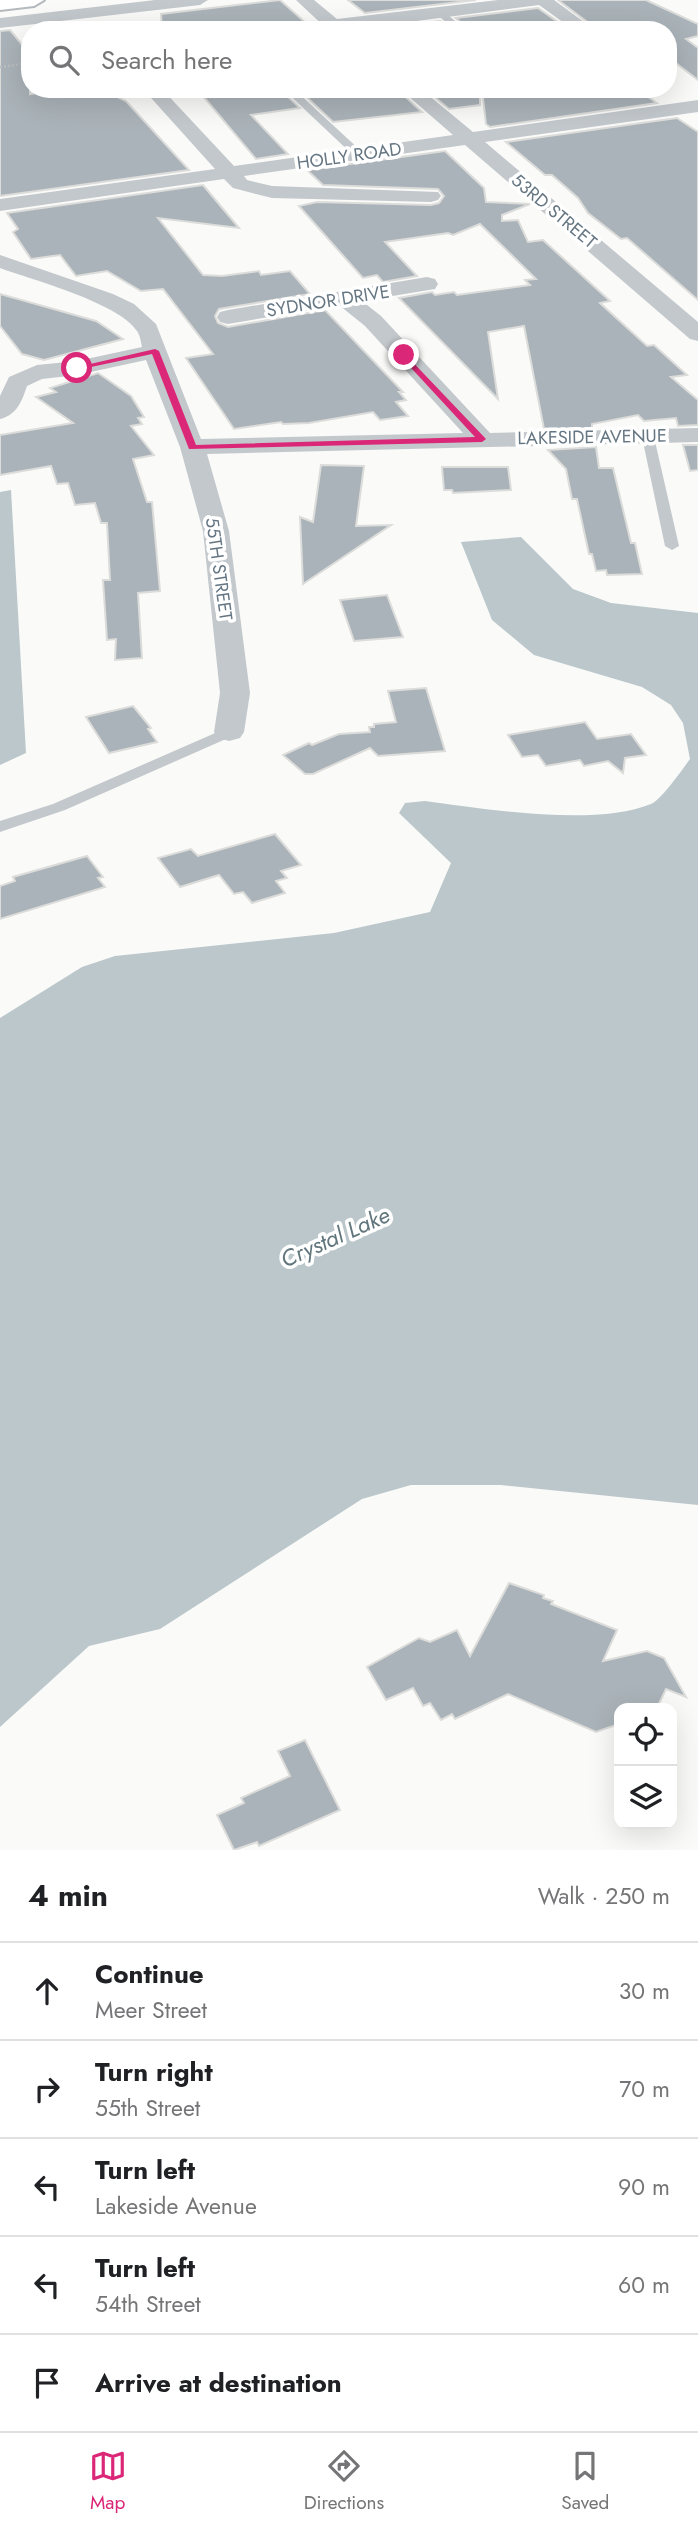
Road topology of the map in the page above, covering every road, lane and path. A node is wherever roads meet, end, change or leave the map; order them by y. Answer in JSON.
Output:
{"nodes":[{"id":1,"x":34,"y":0,"type":"edge"},
{"id":2,"x":71,"y":0,"type":"edge"},
{"id":3,"x":200,"y":0,"type":"edge"},
{"id":4,"x":304,"y":0,"type":"edge"},
{"id":5,"x":541,"y":0,"type":"edge"},
{"id":6,"x":0,"y":4,"type":"edge"},
{"id":7,"x":440,"y":13,"type":"junction"},
{"id":8,"x":83,"y":14,"type":"junction"},
{"id":9,"x":89,"y":21,"type":"edge"},
{"id":10,"x":329,"y":21,"type":"edge"},
{"id":11,"x":381,"y":21,"type":"edge"},
{"id":12,"x":450,"y":21,"type":"edge"},
{"id":13,"x":572,"y":21,"type":"edge"},
{"id":14,"x":0,"y":23,"type":"edge"},
{"id":15,"x":21,"y":64,"type":"edge"},
{"id":16,"x":0,"y":67,"type":"edge"},
{"id":17,"x":677,"y":96,"type":"edge"},
{"id":18,"x":160,"y":98,"type":"edge"},
{"id":19,"x":298,"y":98,"type":"edge"},
{"id":20,"x":420,"y":98,"type":"edge"},
{"id":21,"x":696,"y":109,"type":"edge"},
{"id":22,"x":468,"y":139,"type":"junction"},
{"id":23,"x":358,"y":154,"type":"junction"},
{"id":24,"x":230,"y":172,"type":"junction"},
{"id":25,"x":431,"y":196,"type":"dead end"},
{"id":26,"x":0,"y":205,"type":"edge"},
{"id":27,"x":0,"y":261,"type":"edge"},
{"id":28,"x":427,"y":284,"type":"dead end"},
{"id":29,"x":344,"y":298,"type":"junction"},
{"id":30,"x":228,"y":317,"type":"dead end"},
{"id":31,"x":698,"y":334,"type":"edge"},
{"id":32,"x":155,"y":351,"type":"junction"},
{"id":33,"x":0,"y":366,"type":"edge"},
{"id":34,"x":23,"y":378,"type":"junction"},
{"id":35,"x":0,"y":412,"type":"edge"},
{"id":36,"x":698,"y":435,"type":"edge"},
{"id":37,"x":648,"y":436,"type":"junction"},
{"id":38,"x":482,"y":439,"type":"junction"},
{"id":39,"x":192,"y":447,"type":"junction"},
{"id":40,"x":672,"y":545,"type":"dead end"},
{"id":41,"x":229,"y":732,"type":"joint"},
{"id":42,"x":0,"y":827,"type":"edge"}],
"edges":[{"from":1,"to":6,"type":"highway"},
{"from":2,"to":8,"type":"street"},
{"from":3,"to":8,"type":"street"},
{"from":4,"to":10,"type":"street"},
{"from":5,"to":7,"type":"street"},
{"from":5,"to":13,"type":"street"},
{"from":7,"to":11,"type":"street"},
{"from":7,"to":12,"type":"lane"},
{"from":8,"to":9,"type":"street"},
{"from":8,"to":14,"type":"street"},
{"from":15,"to":16,"type":"path"},
{"from":17,"to":21,"type":"street"},
{"from":18,"to":24,"type":"street"},
{"from":19,"to":23,"type":"lane"},
{"from":20,"to":22,"type":"street","name":"53RD STREET"},
{"from":21,"to":22,"type":"street","name":"HOLLY ROAD"},
{"from":22,"to":23,"type":"street","name":"HOLLY ROAD"},
{"from":22,"to":31,"type":"street","name":"53RD STREET"},
{"from":23,"to":24,"type":"street","name":"HOLLY ROAD"},
{"from":24,"to":25,"type":"street"},
{"from":24,"to":26,"type":"street","name":"HOLLY ROAD"},
{"from":27,"to":32,"type":"street","name":"55TH STREET"},
{"from":28,"to":29,"type":"street","name":"SYDNOR DRIVE"},
{"from":29,"to":30,"type":"street","name":"SYDNOR DRIVE"},
{"from":29,"to":38,"type":"street"},
{"from":32,"to":34,"type":"street"},
{"from":32,"to":39,"type":"street","name":"55TH STREET"},
{"from":33,"to":34,"type":"street"},
{"from":34,"to":35,"type":"street"},
{"from":36,"to":37,"type":"street","name":"LAKESIDE AVENUE"},
{"from":37,"to":38,"type":"street","name":"LAKESIDE AVENUE"},
{"from":37,"to":40,"type":"lane"},
{"from":38,"to":39,"type":"street","name":"LAKESIDE AVENUE"},
{"from":39,"to":41,"type":"street","name":"55TH STREET"},
{"from":41,"to":42,"type":"lane"}]}
